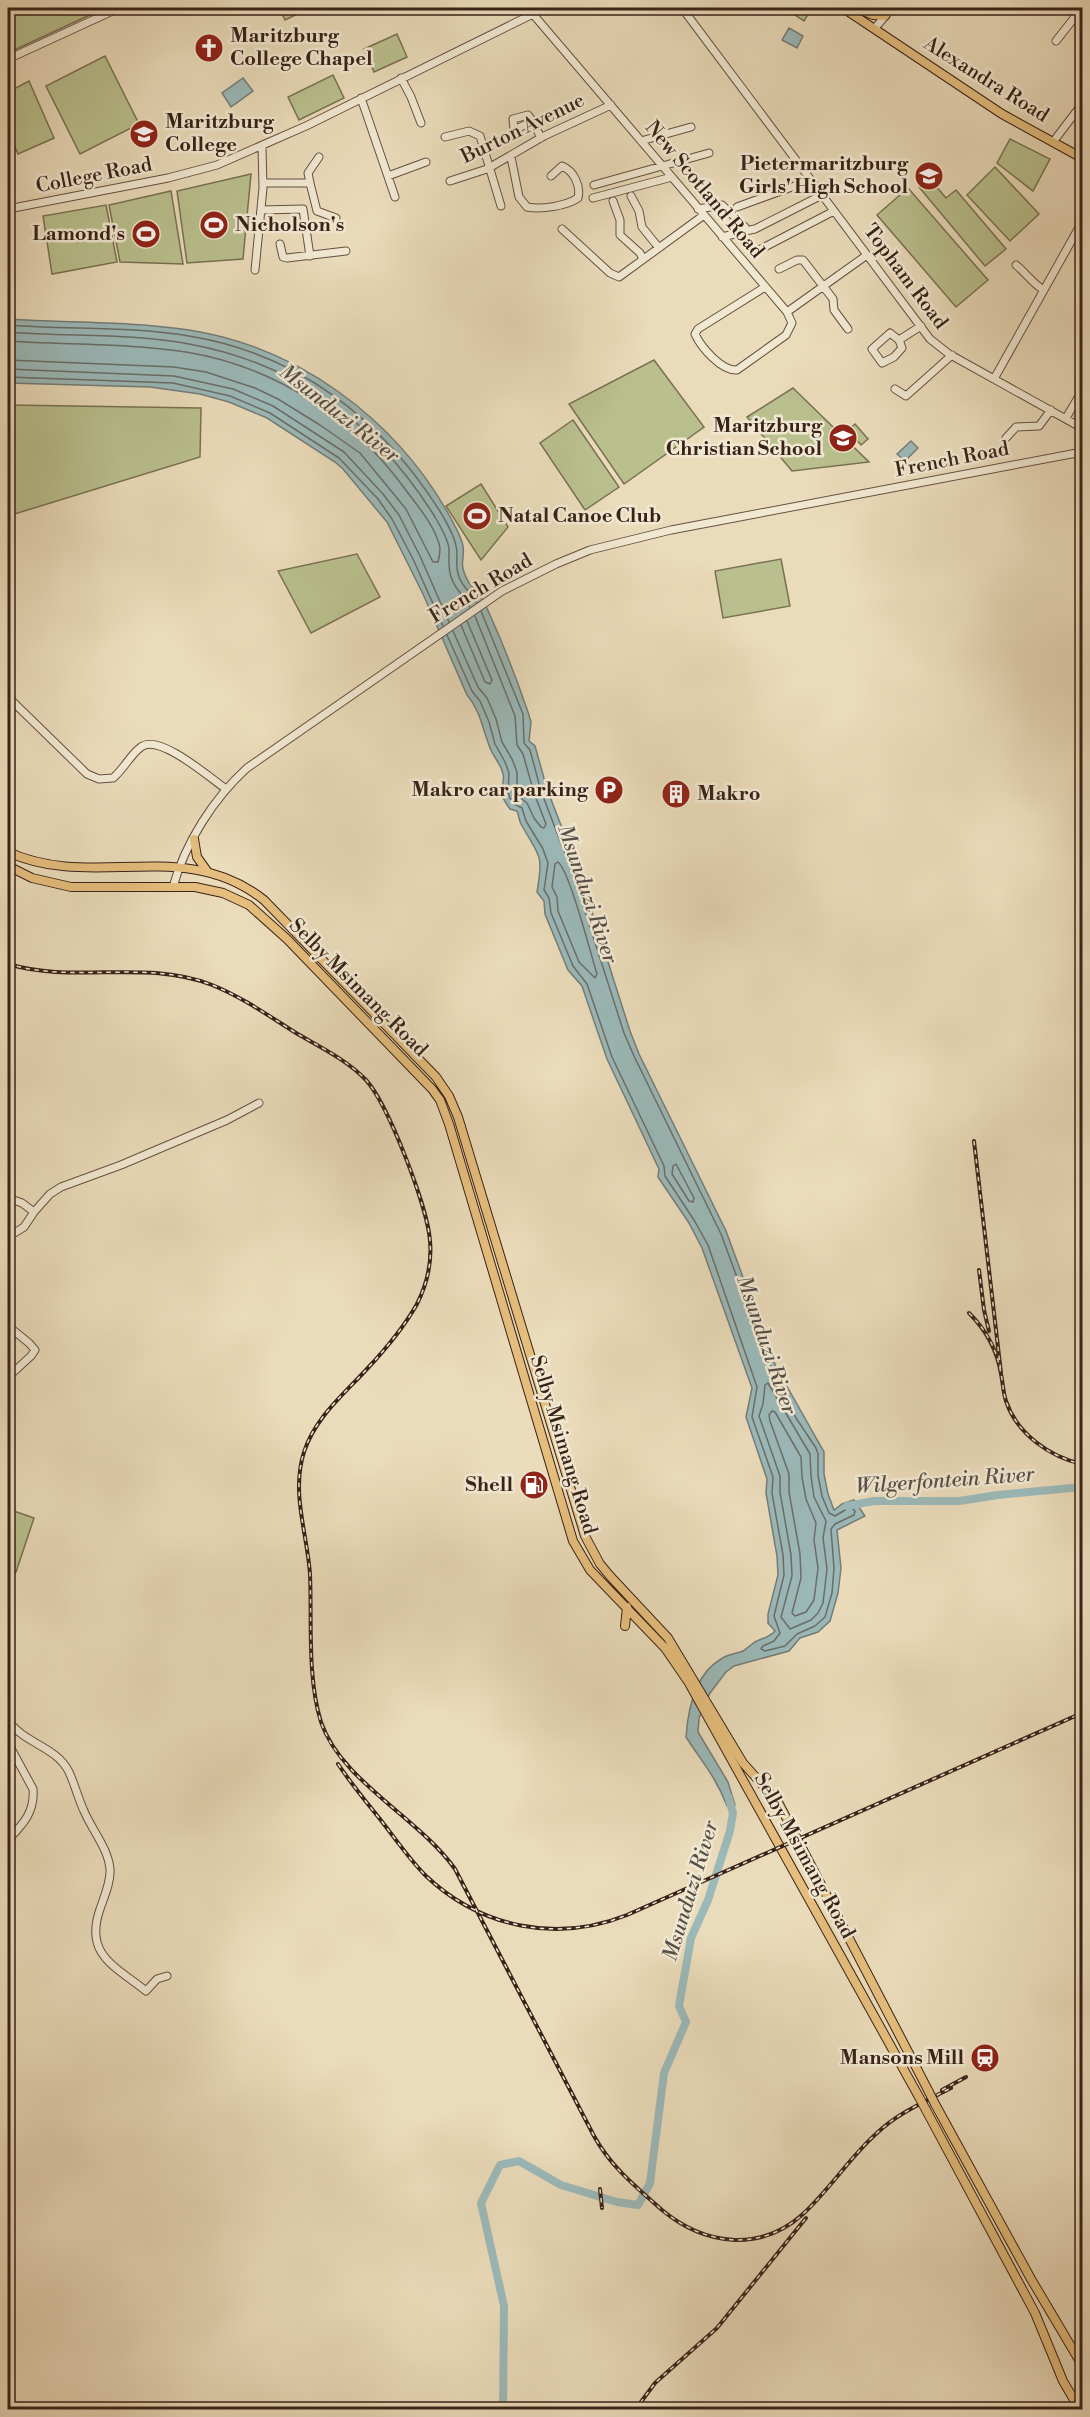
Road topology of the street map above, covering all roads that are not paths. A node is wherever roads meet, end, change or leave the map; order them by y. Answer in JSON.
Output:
{"nodes":[{"id":1,"x":119,"y":8,"type":"edge"},
{"id":2,"x":545,"y":8,"type":"edge"},
{"id":3,"x":682,"y":8,"type":"edge"},
{"id":4,"x":843,"y":8,"type":"edge"},
{"id":5,"x":850,"y":8,"type":"edge"},
{"id":6,"x":857,"y":8,"type":"edge"},
{"id":7,"x":892,"y":8,"type":"edge"},
{"id":8,"x":1083,"y":8,"type":"edge"},
{"id":9,"x":532,"y":13,"type":"junction"},
{"id":10,"x":885,"y":16,"type":"junction"},
{"id":11,"x":876,"y":26,"type":"junction"},
{"id":12,"x":1056,"y":41,"type":"dead end"},
{"id":13,"x":8,"y":59,"type":"edge"},
{"id":14,"x":401,"y":78,"type":"junction"},
{"id":15,"x":362,"y":98,"type":"junction"},
{"id":16,"x":1083,"y":104,"type":"edge"},
{"id":17,"x":611,"y":105,"type":"junction"},
{"id":18,"x":533,"y":121,"type":"dead end"},
{"id":19,"x":421,"y":123,"type":"dead end"},
{"id":20,"x":691,"y":127,"type":"dead end"},
{"id":21,"x":445,"y":137,"type":"dead end"},
{"id":22,"x":541,"y":138,"type":"junction"},
{"id":23,"x":1054,"y":140,"type":"junction"},
{"id":24,"x":641,"y":141,"type":"junction"},
{"id":25,"x":262,"y":147,"type":"junction"},
{"id":26,"x":709,"y":153,"type":"dead end"},
{"id":27,"x":1083,"y":154,"type":"edge"},
{"id":28,"x":319,"y":157,"type":"dead end"},
{"id":29,"x":511,"y":157,"type":"junction"},
{"id":30,"x":1083,"y":158,"type":"edge"},
{"id":31,"x":426,"y":162,"type":"dead end"},
{"id":32,"x":661,"y":165,"type":"junction"},
{"id":33,"x":490,"y":168,"type":"junction"},
{"id":34,"x":388,"y":176,"type":"junction"},
{"id":35,"x":551,"y":176,"type":"dead end"},
{"id":36,"x":672,"y":177,"type":"junction"},
{"id":37,"x":811,"y":180,"type":"junction"},
{"id":38,"x":450,"y":182,"type":"dead end"},
{"id":39,"x":263,"y":183,"type":"junction"},
{"id":40,"x":310,"y":183,"type":"junction"},
{"id":41,"x":594,"y":185,"type":"dead end"},
{"id":42,"x":822,"y":195,"type":"junction"},
{"id":43,"x":631,"y":196,"type":"dead end"},
{"id":44,"x":395,"y":197,"type":"dead end"},
{"id":45,"x":593,"y":198,"type":"dead end"},
{"id":46,"x":612,"y":201,"type":"dead end"},
{"id":47,"x":501,"y":206,"type":"dead end"},
{"id":48,"x":738,"y":207,"type":"dead end"},
{"id":49,"x":8,"y":209,"type":"edge"},
{"id":50,"x":261,"y":210,"type":"junction"},
{"id":51,"x":834,"y":211,"type":"junction"},
{"id":52,"x":701,"y":212,"type":"junction"},
{"id":53,"x":336,"y":218,"type":"dead end"},
{"id":54,"x":1083,"y":222,"type":"edge"},
{"id":55,"x":562,"y":229,"type":"dead end"},
{"id":56,"x":745,"y":231,"type":"junction"},
{"id":57,"x":722,"y":237,"type":"junction"},
{"id":58,"x":280,"y":244,"type":"dead end"},
{"id":59,"x":659,"y":248,"type":"junction"},
{"id":60,"x":346,"y":251,"type":"dead end"},
{"id":61,"x":755,"y":252,"type":"dead end"},
{"id":62,"x":867,"y":255,"type":"junction"},
{"id":63,"x":310,"y":256,"type":"junction"},
{"id":64,"x":643,"y":260,"type":"junction"},
{"id":65,"x":1016,"y":265,"type":"dead end"},
{"id":66,"x":779,"y":269,"type":"dead end"},
{"id":67,"x":255,"y":270,"type":"dead end"},
{"id":68,"x":765,"y":287,"type":"junction"},
{"id":69,"x":822,"y":287,"type":"junction"},
{"id":70,"x":1044,"y":290,"type":"junction"},
{"id":71,"x":787,"y":312,"type":"junction"},
{"id":72,"x":921,"y":326,"type":"junction"},
{"id":73,"x":848,"y":329,"type":"dead end"},
{"id":74,"x":899,"y":340,"type":"junction"},
{"id":75,"x":952,"y":355,"type":"junction"},
{"id":76,"x":994,"y":379,"type":"junction"},
{"id":77,"x":895,"y":389,"type":"dead end"},
{"id":78,"x":1083,"y":391,"type":"edge"},
{"id":79,"x":1051,"y":410,"type":"junction"},
{"id":80,"x":1066,"y":418,"type":"junction"},
{"id":81,"x":1083,"y":428,"type":"edge"},
{"id":82,"x":1006,"y":438,"type":"dead end"},
{"id":83,"x":1083,"y":452,"type":"edge"},
{"id":84,"x":8,"y":697,"type":"edge"},
{"id":85,"x":226,"y":789,"type":"junction"},
{"id":86,"x":194,"y":839,"type":"junction"},
{"id":87,"x":8,"y":852,"type":"edge"},
{"id":88,"x":8,"y":866,"type":"edge"},
{"id":89,"x":178,"y":866,"type":"junction"},
{"id":90,"x":208,"y":872,"type":"junction"},
{"id":91,"x":173,"y":887,"type":"junction"},
{"id":92,"x":260,"y":1103,"type":"dead end"},
{"id":93,"x":8,"y":1198,"type":"edge"},
{"id":94,"x":34,"y":1212,"type":"junction"},
{"id":95,"x":8,"y":1237,"type":"edge"},
{"id":96,"x":8,"y":1326,"type":"edge"},
{"id":97,"x":8,"y":1377,"type":"edge"},
{"id":98,"x":627,"y":1608,"type":"junction"},
{"id":99,"x":643,"y":1610,"type":"junction"},
{"id":100,"x":625,"y":1626,"type":"dead end"},
{"id":101,"x":654,"y":1636,"type":"junction"},
{"id":102,"x":691,"y":1680,"type":"junction"},
{"id":103,"x":708,"y":1711,"type":"junction"},
{"id":104,"x":8,"y":1720,"type":"edge"},
{"id":105,"x":18,"y":1733,"type":"junction"},
{"id":106,"x":8,"y":1743,"type":"edge"},
{"id":107,"x":8,"y":1840,"type":"edge"},
{"id":108,"x":167,"y":1976,"type":"dead end"},
{"id":109,"x":1083,"y":2365,"type":"edge"},
{"id":110,"x":1078,"y":2399,"type":"edge"},
{"id":111,"x":84,"y":2409,"type":"edge"},
{"id":112,"x":118,"y":2409,"type":"edge"},
{"id":113,"x":1080,"y":2409,"type":"edge"}],
"edges":[{"from":1,"to":13,"type":"street"},
{"from":2,"to":9,"type":"street","name":"College Road"},
{"from":3,"to":37,"type":"street","name":"Topham Road"},
{"from":4,"to":11,"type":"main road","name":"Alexandra Road"},
{"from":5,"to":11,"type":"main road","name":"Alexandra Road"},
{"from":6,"to":10,"type":"main road"},
{"from":7,"to":10,"type":"street"},
{"from":8,"to":12,"type":"street"},
{"from":9,"to":14,"type":"street","name":"College Road"},
{"from":9,"to":17,"type":"street","name":"New Scotland Road"},
{"from":10,"to":11,"type":"street"},
{"from":11,"to":23,"type":"main road","name":"Alexandra Road"},
{"from":14,"to":15,"type":"street","name":"College Road"},
{"from":14,"to":19,"type":"street"},
{"from":15,"to":25,"type":"street","name":"College Road"},
{"from":15,"to":34,"type":"street"},
{"from":16,"to":23,"type":"street"},
{"from":17,"to":22,"type":"street","name":"Burton Avenue"},
{"from":17,"to":24,"type":"street","name":"New Scotland Road"},
{"from":18,"to":22,"type":"street"},
{"from":20,"to":24,"type":"street"},
{"from":21,"to":33,"type":"street"},
{"from":22,"to":29,"type":"street","name":"Burton Avenue"},
{"from":23,"to":27,"type":"main road","name":"Alexandra Road"},
{"from":23,"to":30,"type":"main road","name":"Alexandra Road"},
{"from":24,"to":32,"type":"street","name":"New Scotland Road"},
{"from":25,"to":39,"type":"street"},
{"from":25,"to":49,"type":"street","name":"College Road"},
{"from":26,"to":32,"type":"street"},
{"from":28,"to":40,"type":"street"},
{"from":29,"to":33,"type":"street","name":"Burton Avenue"},
{"from":29,"to":35,"type":"street"},
{"from":31,"to":34,"type":"street"},
{"from":32,"to":36,"type":"street","name":"New Scotland Road"},
{"from":32,"to":41,"type":"street"},
{"from":33,"to":38,"type":"street","name":"Burton Avenue"},
{"from":33,"to":47,"type":"street"},
{"from":34,"to":44,"type":"street"},
{"from":36,"to":45,"type":"street"},
{"from":36,"to":52,"type":"street","name":"New Scotland Road"},
{"from":37,"to":42,"type":"street","name":"Topham Road"},
{"from":37,"to":48,"type":"street"},
{"from":39,"to":40,"type":"street"},
{"from":39,"to":50,"type":"street"},
{"from":40,"to":53,"type":"street"},
{"from":42,"to":51,"type":"street","name":"Topham Road"},
{"from":42,"to":56,"type":"street"},
{"from":43,"to":59,"type":"street"},
{"from":46,"to":64,"type":"street"},
{"from":50,"to":63,"type":"street"},
{"from":50,"to":67,"type":"street"},
{"from":51,"to":61,"type":"street"},
{"from":51,"to":62,"type":"street","name":"Topham Road"},
{"from":52,"to":56,"type":"street"},
{"from":52,"to":57,"type":"street","name":"New Scotland Road"},
{"from":52,"to":59,"type":"street"},
{"from":54,"to":70,"type":"street"},
{"from":55,"to":64,"type":"street"},
{"from":56,"to":57,"type":"street"},
{"from":57,"to":68,"type":"street","name":"New Scotland Road"},
{"from":58,"to":63,"type":"street"},
{"from":59,"to":64,"type":"street"},
{"from":60,"to":63,"type":"street"},
{"from":62,"to":69,"type":"street"},
{"from":62,"to":72,"type":"street","name":"Topham Road"},
{"from":65,"to":70,"type":"street"},
{"from":66,"to":69,"type":"street"},
{"from":68,"to":71,"type":"street","name":"New Scotland Road"},
{"from":68,"to":71,"type":"street"},
{"from":69,"to":71,"type":"street"},
{"from":69,"to":73,"type":"street"},
{"from":70,"to":76,"type":"street"},
{"from":72,"to":74,"type":"street"},
{"from":72,"to":75,"type":"street","name":"Topham Road"},
{"from":74,"to":74,"type":"street"},
{"from":75,"to":76,"type":"street","name":"Topham Road"},
{"from":75,"to":77,"type":"street"},
{"from":76,"to":79,"type":"street","name":"Topham Road"},
{"from":78,"to":80,"type":"street"},
{"from":79,"to":80,"type":"street","name":"Topham Road"},
{"from":79,"to":82,"type":"street"},
{"from":80,"to":81,"type":"street","name":"Topham Road"},
{"from":83,"to":85,"type":"street","name":"French Road"},
{"from":84,"to":85,"type":"street"},
{"from":85,"to":86,"type":"street","name":"French Road"},
{"from":86,"to":89,"type":"street","name":"French Road"},
{"from":86,"to":90,"type":"main road"},
{"from":87,"to":89,"type":"main road","name":"Selby Msimang Road"},
{"from":88,"to":91,"type":"main road","name":"Selby Msimang Road"},
{"from":89,"to":90,"type":"main road","name":"Selby Msimang Road"},
{"from":89,"to":91,"type":"street","name":"French Road"},
{"from":90,"to":99,"type":"main road","name":"Selby Msimang Road"},
{"from":91,"to":98,"type":"main road","name":"Selby Msimang Road"},
{"from":92,"to":94,"type":"street"},
{"from":93,"to":94,"type":"street"},
{"from":94,"to":95,"type":"street"},
{"from":96,"to":97,"type":"street"},
{"from":98,"to":100,"type":"main road"},
{"from":98,"to":101,"type":"main road","name":"Selby Msimang Road"},
{"from":99,"to":101,"type":"main road"},
{"from":99,"to":102,"type":"main road","name":"Selby Msimang Road"},
{"from":101,"to":102,"type":"main road","name":"Selby Msimang Road"},
{"from":102,"to":103,"type":"main road","name":"Selby Msimang Road"},
{"from":103,"to":109,"type":"main road","name":"Selby Msimang Road","bridge":true},
{"from":103,"to":110,"type":"main road","name":"Selby Msimang Road","bridge":true},
{"from":104,"to":105,"type":"street"},
{"from":105,"to":106,"type":"street"},
{"from":105,"to":108,"type":"street"},
{"from":106,"to":107,"type":"street"},
{"from":110,"to":113,"type":"main road","name":"Selby Msimang Road"},
{"from":111,"to":112,"type":"street"}]}
